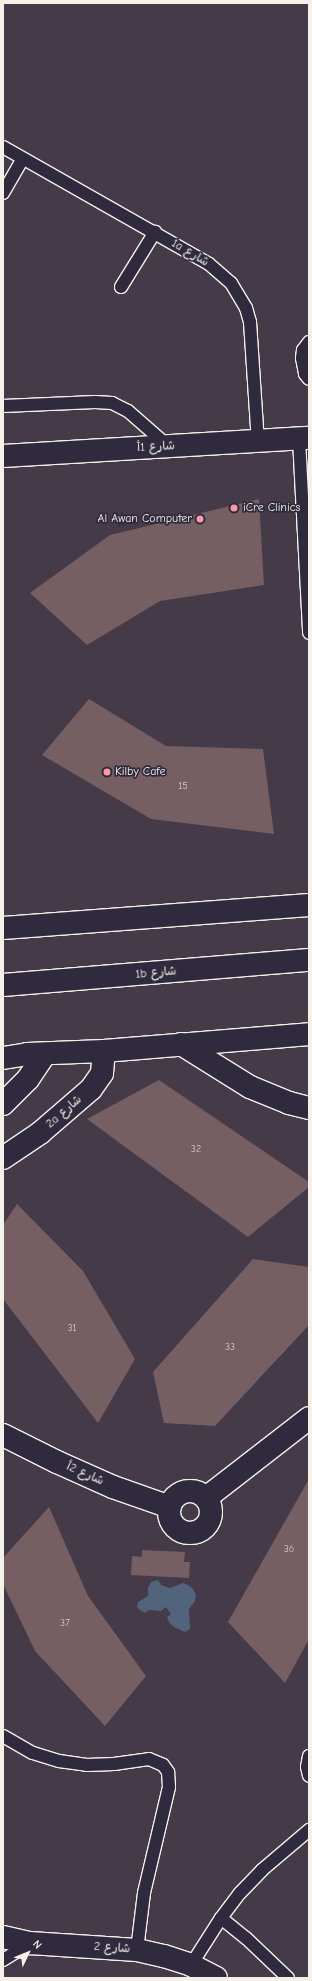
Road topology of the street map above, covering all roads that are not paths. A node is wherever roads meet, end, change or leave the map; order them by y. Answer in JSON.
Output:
{"nodes":[{"id":1,"x":3,"y":148,"type":"edge"},
{"id":2,"x":23,"y":158,"type":"junction"},
{"id":3,"x":3,"y":193,"type":"edge"},
{"id":4,"x":155,"y":232,"type":"junction"},
{"id":5,"x":121,"y":287,"type":"dead end"},
{"id":6,"x":309,"y":342,"type":"edge"},
{"id":7,"x":309,"y":379,"type":"edge"},
{"id":8,"x":3,"y":406,"type":"edge"},
{"id":9,"x":304,"y":438,"type":"edge"},
{"id":10,"x":258,"y":441,"type":"junction"},
{"id":11,"x":169,"y":446,"type":"junction"},
{"id":12,"x":3,"y":456,"type":"edge"},
{"id":13,"x":309,"y":633,"type":"edge"},
{"id":14,"x":309,"y":905,"type":"edge"},
{"id":15,"x":3,"y":928,"type":"edge"},
{"id":16,"x":309,"y":960,"type":"edge"},
{"id":17,"x":3,"y":985,"type":"edge"},
{"id":18,"x":309,"y":1034,"type":"edge"},
{"id":19,"x":181,"y":1044,"type":"junction"},
{"id":20,"x":104,"y":1051,"type":"junction"},
{"id":21,"x":44,"y":1055,"type":"junction"},
{"id":22,"x":3,"y":1058,"type":"edge"},
{"id":23,"x":3,"y":1104,"type":"edge"},
{"id":24,"x":309,"y":1108,"type":"edge"},
{"id":25,"x":3,"y":1158,"type":"edge"},
{"id":26,"x":309,"y":1418,"type":"edge"},
{"id":27,"x":3,"y":1435,"type":"edge"},
{"id":28,"x":206,"y":1498,"type":"junction"},
{"id":29,"x":170,"y":1507,"type":"junction"},
{"id":30,"x":3,"y":1736,"type":"edge"},
{"id":31,"x":309,"y":1756,"type":"edge"},
{"id":32,"x":309,"y":1776,"type":"edge"},
{"id":33,"x":309,"y":1830,"type":"edge"},
{"id":34,"x":221,"y":1918,"type":"junction"},
{"id":35,"x":3,"y":1937,"type":"edge"},
{"id":36,"x":30,"y":1943,"type":"junction"},
{"id":37,"x":137,"y":1950,"type":"junction"},
{"id":38,"x":3,"y":1960,"type":"edge"},
{"id":39,"x":191,"y":1966,"type":"junction"},
{"id":40,"x":216,"y":1978,"type":"edge"},
{"id":41,"x":288,"y":1978,"type":"edge"}],
"edges":[{"from":1,"to":2,"type":"lane","name":"1a شارع"},
{"from":2,"to":3,"type":"lane"},
{"from":2,"to":4,"type":"lane","name":"1a شارع"},
{"from":4,"to":5,"type":"lane"},
{"from":4,"to":10,"type":"lane","name":"1a شارع"},
{"from":6,"to":7,"type":"lane"},
{"from":8,"to":11,"type":"lane"},
{"from":9,"to":10,"type":"street","name":"شارع 1أ"},
{"from":9,"to":13,"type":"lane"},
{"from":10,"to":11,"type":"street","name":"شارع 1أ"},
{"from":11,"to":12,"type":"street","name":"شارع 1أ"},
{"from":14,"to":15,"type":"street"},
{"from":16,"to":17,"type":"street","name":"1b شارع"},
{"from":18,"to":19,"type":"street"},
{"from":19,"to":20,"type":"street"},
{"from":19,"to":24,"type":"street"},
{"from":20,"to":21,"type":"street"},
{"from":20,"to":25,"type":"street","name":"2a شارع"},
{"from":21,"to":22,"type":"street"},
{"from":21,"to":23,"type":"street"},
{"from":26,"to":28,"type":"street"},
{"from":27,"to":29,"type":"street","name":"شارع 2أ"},
{"from":28,"to":29,"type":"street"},
{"from":28,"to":29,"type":"street"},
{"from":30,"to":37,"type":"lane"},
{"from":31,"to":32,"type":"lane"},
{"from":33,"to":34,"type":"lane"},
{"from":34,"to":39,"type":"lane"},
{"from":34,"to":41,"type":"lane"},
{"from":35,"to":36,"type":"street","name":"شارع 2"},
{"from":36,"to":37,"type":"street","name":"شارع 2"},
{"from":36,"to":38,"type":"lane"},
{"from":37,"to":39,"type":"street","name":"شارع 2"},
{"from":39,"to":40,"type":"street","name":"شارع 2"}]}
